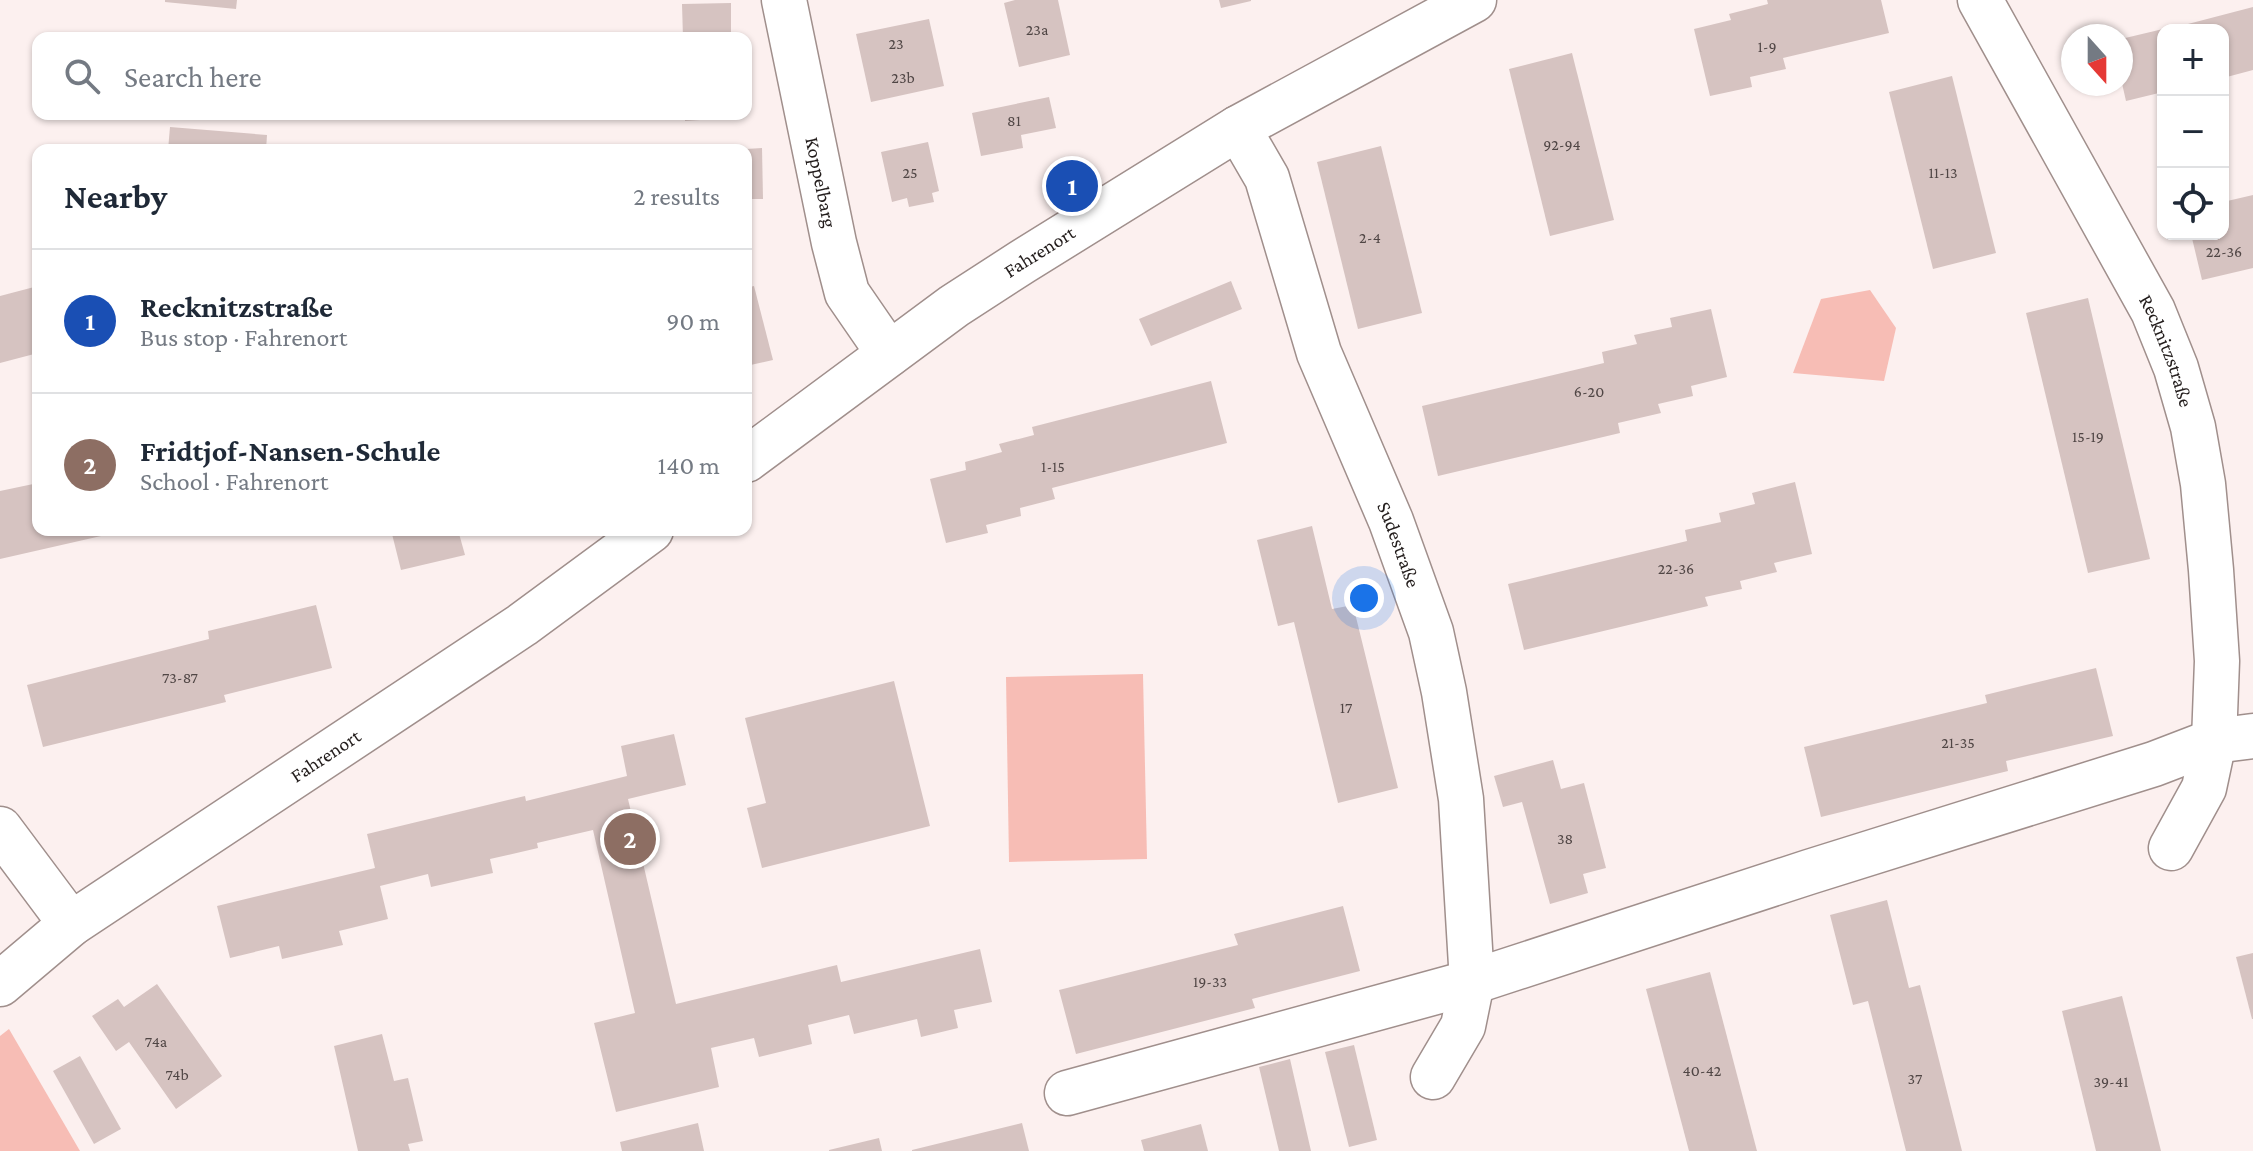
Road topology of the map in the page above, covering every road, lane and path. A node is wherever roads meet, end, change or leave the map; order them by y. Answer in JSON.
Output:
{"nodes":[{"id":1,"x":784,"y":0,"type":"edge"},
{"id":2,"x":1474,"y":0,"type":"edge"},
{"id":3,"x":1980,"y":0,"type":"edge"},
{"id":4,"x":1238,"y":128,"type":"junction"},
{"id":5,"x":889,"y":354,"type":"junction"},
{"id":6,"x":752,"y":456,"type":"edge"},
{"id":7,"x":643,"y":536,"type":"edge"},
{"id":8,"x":2234,"y":739,"type":"edge"},
{"id":9,"x":0,"y":829,"type":"edge"},
{"id":10,"x":2171,"y":848,"type":"dead end"},
{"id":11,"x":71,"y":924,"type":"junction"},
{"id":12,"x":1472,"y":982,"type":"junction"},
{"id":13,"x":0,"y":984,"type":"edge"},
{"id":14,"x":1433,"y":1077,"type":"dead end"},
{"id":15,"x":1067,"y":1093,"type":"dead end"}],
"edges":[{"from":1,"to":5,"type":"street","name":"Koppelbarg"},
{"from":2,"to":4,"type":"street","name":"Fahrenort"},
{"from":3,"to":8,"type":"street","name":"Recknitzstraße"},
{"from":4,"to":5,"type":"street","name":"Fahrenort"},
{"from":4,"to":12,"type":"street","name":"Sudestraße"},
{"from":5,"to":6,"type":"street","name":"Fahrenort"},
{"from":7,"to":11,"type":"street","name":"Fahrenort"},
{"from":8,"to":10,"type":"street","name":"Recknitzstraße"},
{"from":8,"to":12,"type":"street"},
{"from":9,"to":11,"type":"street"},
{"from":11,"to":13,"type":"street","name":"Fahrenort"},
{"from":12,"to":14,"type":"street","name":"Sudestraße"},
{"from":12,"to":15,"type":"street"}]}
